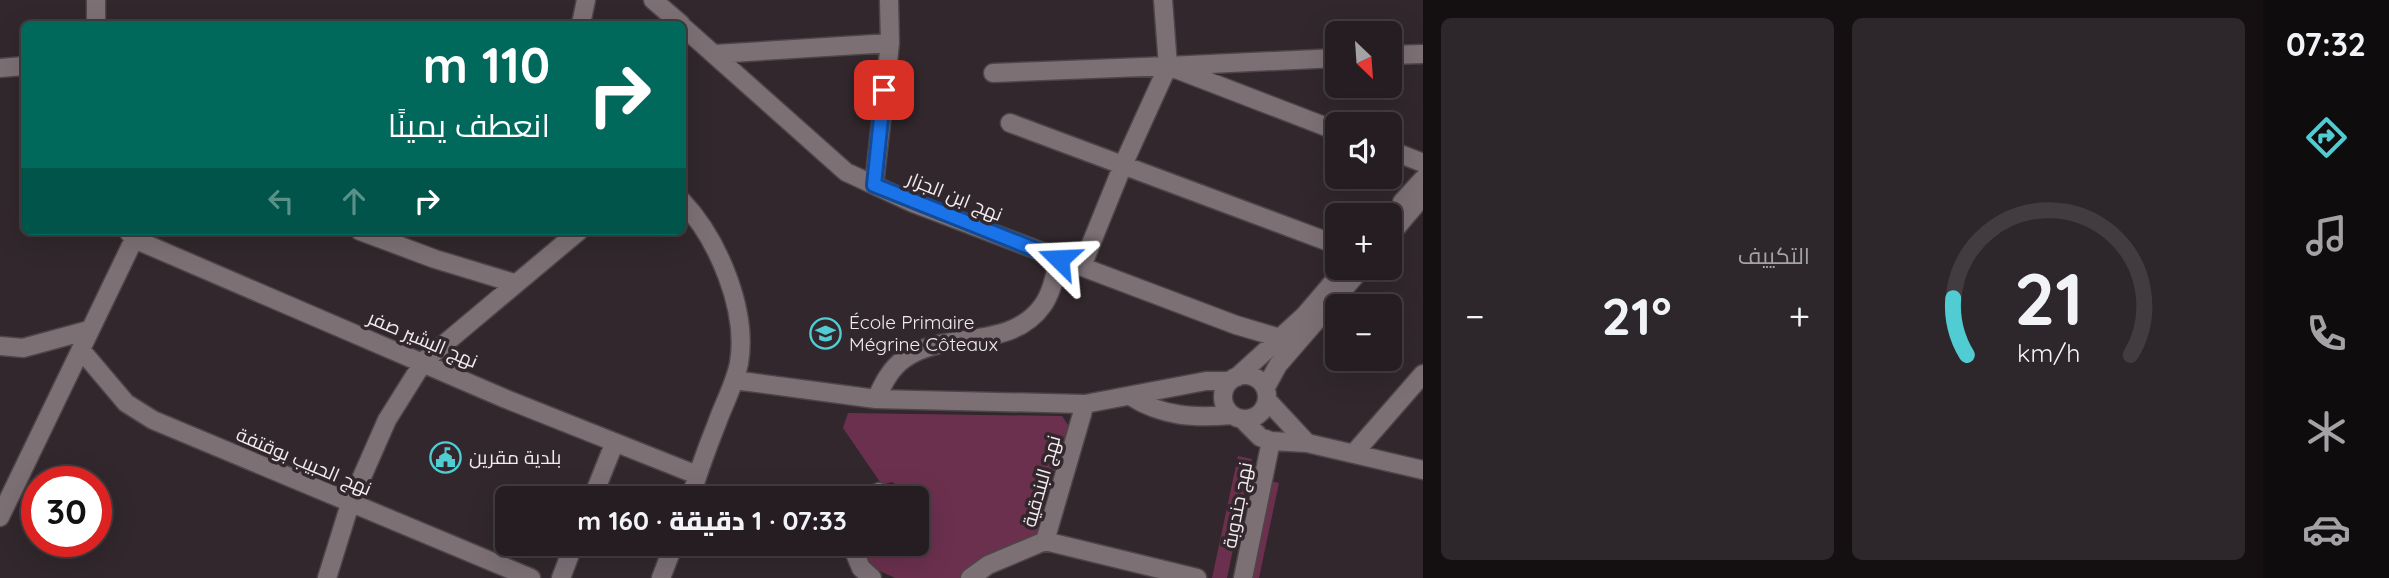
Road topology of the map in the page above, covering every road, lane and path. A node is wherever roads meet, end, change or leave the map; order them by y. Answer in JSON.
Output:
{"nodes":[{"id":1,"x":96,"y":0,"type":"edge"},
{"id":2,"x":586,"y":0,"type":"edge"},
{"id":3,"x":653,"y":0,"type":"edge"},
{"id":4,"x":889,"y":0,"type":"edge"},
{"id":5,"x":1163,"y":0,"type":"edge"},
{"id":6,"x":96,"y":21,"type":"edge"},
{"id":7,"x":582,"y":21,"type":"edge"},
{"id":8,"x":677,"y":21,"type":"edge"},
{"id":9,"x":686,"y":29,"type":"edge"},
{"id":10,"x":890,"y":43,"type":"junction"},
{"id":11,"x":715,"y":54,"type":"junction"},
{"id":12,"x":1423,"y":54,"type":"edge"},
{"id":13,"x":1402,"y":55,"type":"edge"},
{"id":14,"x":1325,"y":59,"type":"edge"},
{"id":15,"x":21,"y":66,"type":"edge"},
{"id":16,"x":1168,"y":66,"type":"junction"},
{"id":17,"x":0,"y":68,"type":"edge"},
{"id":18,"x":993,"y":73,"type":"dead end"},
{"id":19,"x":1010,"y":123,"type":"dead end"},
{"id":20,"x":1325,"y":126,"type":"edge"},
{"id":21,"x":1402,"y":155,"type":"edge"},
{"id":22,"x":1423,"y":163,"type":"edge"},
{"id":23,"x":1123,"y":165,"type":"junction"},
{"id":24,"x":1423,"y":179,"type":"edge"},
{"id":25,"x":874,"y":185,"type":"junction"},
{"id":26,"x":1423,"y":197,"type":"edge"},
{"id":27,"x":1402,"y":203,"type":"edge"},
{"id":28,"x":686,"y":206,"type":"edge"},
{"id":29,"x":1402,"y":221,"type":"edge"},
{"id":30,"x":133,"y":235,"type":"edge"},
{"id":31,"x":135,"y":235,"type":"edge"},
{"id":32,"x":371,"y":235,"type":"edge"},
{"id":33,"x":574,"y":235,"type":"edge"},
{"id":34,"x":1325,"y":241,"type":"edge"},
{"id":35,"x":1059,"y":259,"type":"junction"},
{"id":36,"x":1082,"y":266,"type":"junction"},
{"id":37,"x":1335,"y":280,"type":"edge"},
{"id":38,"x":1350,"y":280,"type":"edge"},
{"id":39,"x":514,"y":283,"type":"junction"},
{"id":40,"x":89,"y":330,"type":"junction"},
{"id":41,"x":1286,"y":343,"type":"junction"},
{"id":42,"x":0,"y":345,"type":"edge"},
{"id":43,"x":82,"y":351,"type":"junction"},
{"id":44,"x":424,"y":361,"type":"junction"},
{"id":45,"x":1423,"y":374,"type":"edge"},
{"id":46,"x":1233,"y":379,"type":"junction"},
{"id":47,"x":734,"y":380,"type":"junction"},
{"id":48,"x":1267,"y":393,"type":"junction"},
{"id":49,"x":1130,"y":396,"type":"junction"},
{"id":50,"x":876,"y":398,"type":"junction"},
{"id":51,"x":1085,"y":404,"type":"junction"},
{"id":52,"x":1237,"y":417,"type":"junction"},
{"id":53,"x":1271,"y":441,"type":"junction"},
{"id":54,"x":1307,"y":443,"type":"junction"},
{"id":55,"x":614,"y":444,"type":"junction"},
{"id":56,"x":1355,"y":453,"type":"junction"},
{"id":57,"x":1423,"y":470,"type":"edge"},
{"id":58,"x":697,"y":475,"type":"junction"},
{"id":59,"x":597,"y":486,"type":"edge"},
{"id":60,"x":694,"y":486,"type":"edge"},
{"id":61,"x":350,"y":504,"type":"junction"},
{"id":62,"x":0,"y":517,"type":"edge"},
{"id":63,"x":1045,"y":541,"type":"junction"},
{"id":64,"x":570,"y":556,"type":"edge"},
{"id":65,"x":669,"y":556,"type":"edge"},
{"id":66,"x":856,"y":556,"type":"edge"},
{"id":67,"x":327,"y":578,"type":"edge"},
{"id":68,"x":531,"y":578,"type":"edge"},
{"id":69,"x":561,"y":578,"type":"edge"},
{"id":70,"x":661,"y":578,"type":"edge"},
{"id":71,"x":872,"y":578,"type":"edge"},
{"id":72,"x":970,"y":578,"type":"edge"},
{"id":73,"x":1197,"y":578,"type":"edge"},
{"id":74,"x":1243,"y":578,"type":"edge"}],
"edges":[{"from":1,"to":6,"type":"street"},
{"from":2,"to":7,"type":"street"},
{"from":3,"to":8,"type":"street","name":"نهج ابن الجزار"},
{"from":4,"to":10,"type":"street"},
{"from":5,"to":16,"type":"street"},
{"from":9,"to":11,"type":"street","name":"نهج ابن الجزار"},
{"from":10,"to":11,"type":"street"},
{"from":10,"to":25,"type":"street"},
{"from":11,"to":25,"type":"street","name":"نهج ابن الجزار"},
{"from":12,"to":13,"type":"street"},
{"from":14,"to":16,"type":"street"},
{"from":15,"to":17,"type":"street"},
{"from":16,"to":18,"type":"street"},
{"from":16,"to":20,"type":"street"},
{"from":16,"to":23,"type":"street"},
{"from":19,"to":23,"type":"street"},
{"from":21,"to":22,"type":"street"},
{"from":23,"to":34,"type":"street"},
{"from":23,"to":36,"type":"street"},
{"from":24,"to":27,"type":"street"},
{"from":25,"to":35,"type":"street","name":"نهج ابن الجزار"},
{"from":26,"to":29,"type":"street"},
{"from":28,"to":47,"type":"street"},
{"from":30,"to":40,"type":"street"},
{"from":31,"to":44,"type":"street","name":"نهج البشير صفر"},
{"from":32,"to":39,"type":"street"},
{"from":33,"to":39,"type":"street"},
{"from":35,"to":36,"type":"street","name":"نهج ابن الجزار"},
{"from":35,"to":50,"type":"street"},
{"from":36,"to":41,"type":"street","name":"نهج ابن الجزار"},
{"from":37,"to":41,"type":"street"},
{"from":38,"to":41,"type":"street"},
{"from":39,"to":44,"type":"street"},
{"from":40,"to":42,"type":"street"},
{"from":40,"to":43,"type":"street"},
{"from":41,"to":46,"type":"street"},
{"from":41,"to":48,"type":"street"},
{"from":43,"to":61,"type":"street","name":"نهج الحبيب بوقتفة"},
{"from":43,"to":62,"type":"street"},
{"from":44,"to":55,"type":"street","name":"نهج البشير صفر"},
{"from":44,"to":61,"type":"street"},
{"from":45,"to":56,"type":"street"},
{"from":46,"to":48,"type":"street"},
{"from":46,"to":49,"type":"street"},
{"from":46,"to":52,"type":"street"},
{"from":47,"to":50,"type":"street"},
{"from":47,"to":58,"type":"street"},
{"from":48,"to":52,"type":"street"},
{"from":48,"to":54,"type":"street"},
{"from":49,"to":51,"type":"street"},
{"from":49,"to":52,"type":"street"},
{"from":50,"to":51,"type":"street"},
{"from":51,"to":63,"type":"street","name":"نهج البندقية"},
{"from":52,"to":53,"type":"street"},
{"from":53,"to":54,"type":"street"},
{"from":53,"to":74,"type":"street","name":"نهج جندوبة"},
{"from":54,"to":56,"type":"street"},
{"from":55,"to":58,"type":"street","name":"نهج البشير صفر"},
{"from":55,"to":59,"type":"street"},
{"from":56,"to":57,"type":"street"},
{"from":58,"to":60,"type":"street"},
{"from":61,"to":67,"type":"street"},
{"from":61,"to":68,"type":"street","name":"نهج الحبيب بوقتفة"},
{"from":63,"to":72,"type":"street"},
{"from":63,"to":73,"type":"street","name":"نهج البندقية"},
{"from":64,"to":69,"type":"street"},
{"from":65,"to":70,"type":"street"},
{"from":66,"to":71,"type":"street"}]}
